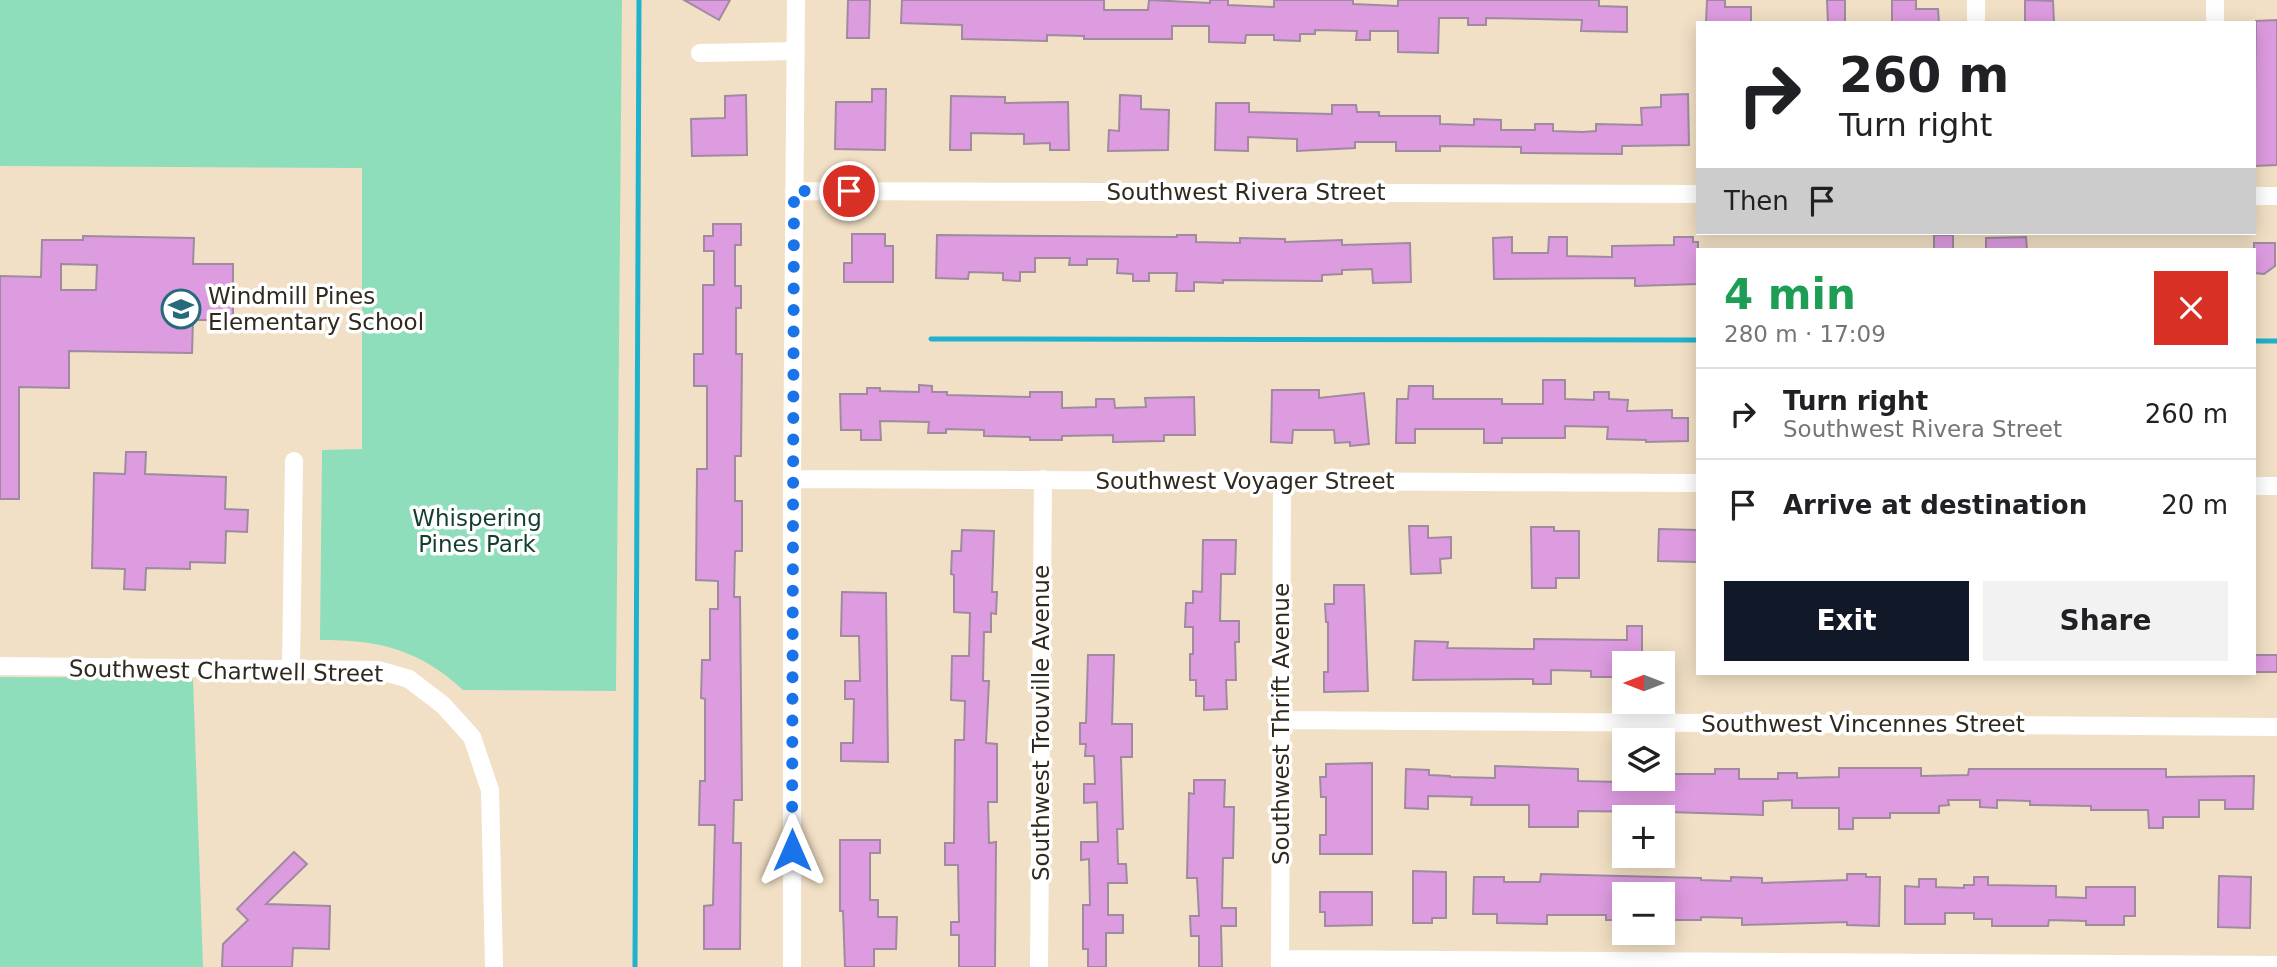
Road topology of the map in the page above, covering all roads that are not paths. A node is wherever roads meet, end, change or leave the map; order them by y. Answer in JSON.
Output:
{"nodes":[{"id":1,"x":796,"y":0,"type":"edge"},
{"id":2,"x":1976,"y":0,"type":"edge"},
{"id":3,"x":2215,"y":0,"type":"edge"},
{"id":4,"x":1976,"y":21,"type":"edge"},
{"id":5,"x":2215,"y":21,"type":"edge"},
{"id":6,"x":796,"y":51,"type":"junction"},
{"id":7,"x":700,"y":53,"type":"dead end"},
{"id":8,"x":794,"y":191,"type":"junction"},
{"id":9,"x":1696,"y":194,"type":"edge"},
{"id":10,"x":2256,"y":196,"type":"edge"},
{"id":11,"x":2277,"y":196,"type":"edge"},
{"id":12,"x":294,"y":461,"type":"dead end"},
{"id":13,"x":792,"y":479,"type":"junction"},
{"id":14,"x":1043,"y":479,"type":"junction"},
{"id":15,"x":1282,"y":481,"type":"junction"},
{"id":16,"x":1696,"y":483,"type":"edge"},
{"id":17,"x":2256,"y":486,"type":"edge"},
{"id":18,"x":2277,"y":486,"type":"edge"},
{"id":19,"x":0,"y":666,"type":"edge"},
{"id":20,"x":292,"y":669,"type":"junction"},
{"id":21,"x":1281,"y":720,"type":"junction"},
{"id":22,"x":2277,"y":727,"type":"edge"},
{"id":23,"x":1280,"y":963,"type":"edge"},
{"id":24,"x":2277,"y":965,"type":"edge"},
{"id":25,"x":494,"y":967,"type":"edge"},
{"id":26,"x":792,"y":967,"type":"edge"},
{"id":27,"x":1039,"y":967,"type":"edge"}],
"edges":[{"from":1,"to":6,"type":"street"},
{"from":2,"to":4,"type":"street"},
{"from":3,"to":5,"type":"street"},
{"from":6,"to":7,"type":"street"},
{"from":6,"to":8,"type":"street"},
{"from":8,"to":9,"type":"street","name":"Southwest Rivera Street"},
{"from":8,"to":13,"type":"street"},
{"from":10,"to":11,"type":"street"},
{"from":12,"to":20,"type":"street"},
{"from":13,"to":14,"type":"street","name":"Southwest Voyager Street"},
{"from":13,"to":26,"type":"street"},
{"from":14,"to":15,"type":"street","name":"Southwest Voyager Street"},
{"from":14,"to":27,"type":"street","name":"Southwest Trouville Avenue"},
{"from":15,"to":16,"type":"street","name":"Southwest Voyager Street"},
{"from":15,"to":21,"type":"street","name":"Southwest Thrift Avenue"},
{"from":17,"to":18,"type":"street"},
{"from":19,"to":20,"type":"street","name":"Southwest Chartwell Street"},
{"from":20,"to":25,"type":"street","name":"Southwest Chartwell Street"},
{"from":21,"to":22,"type":"street","name":"Southwest Vincennes Street"},
{"from":21,"to":23,"type":"street","name":"Southwest Thrift Avenue"},
{"from":23,"to":24,"type":"street"}]}
